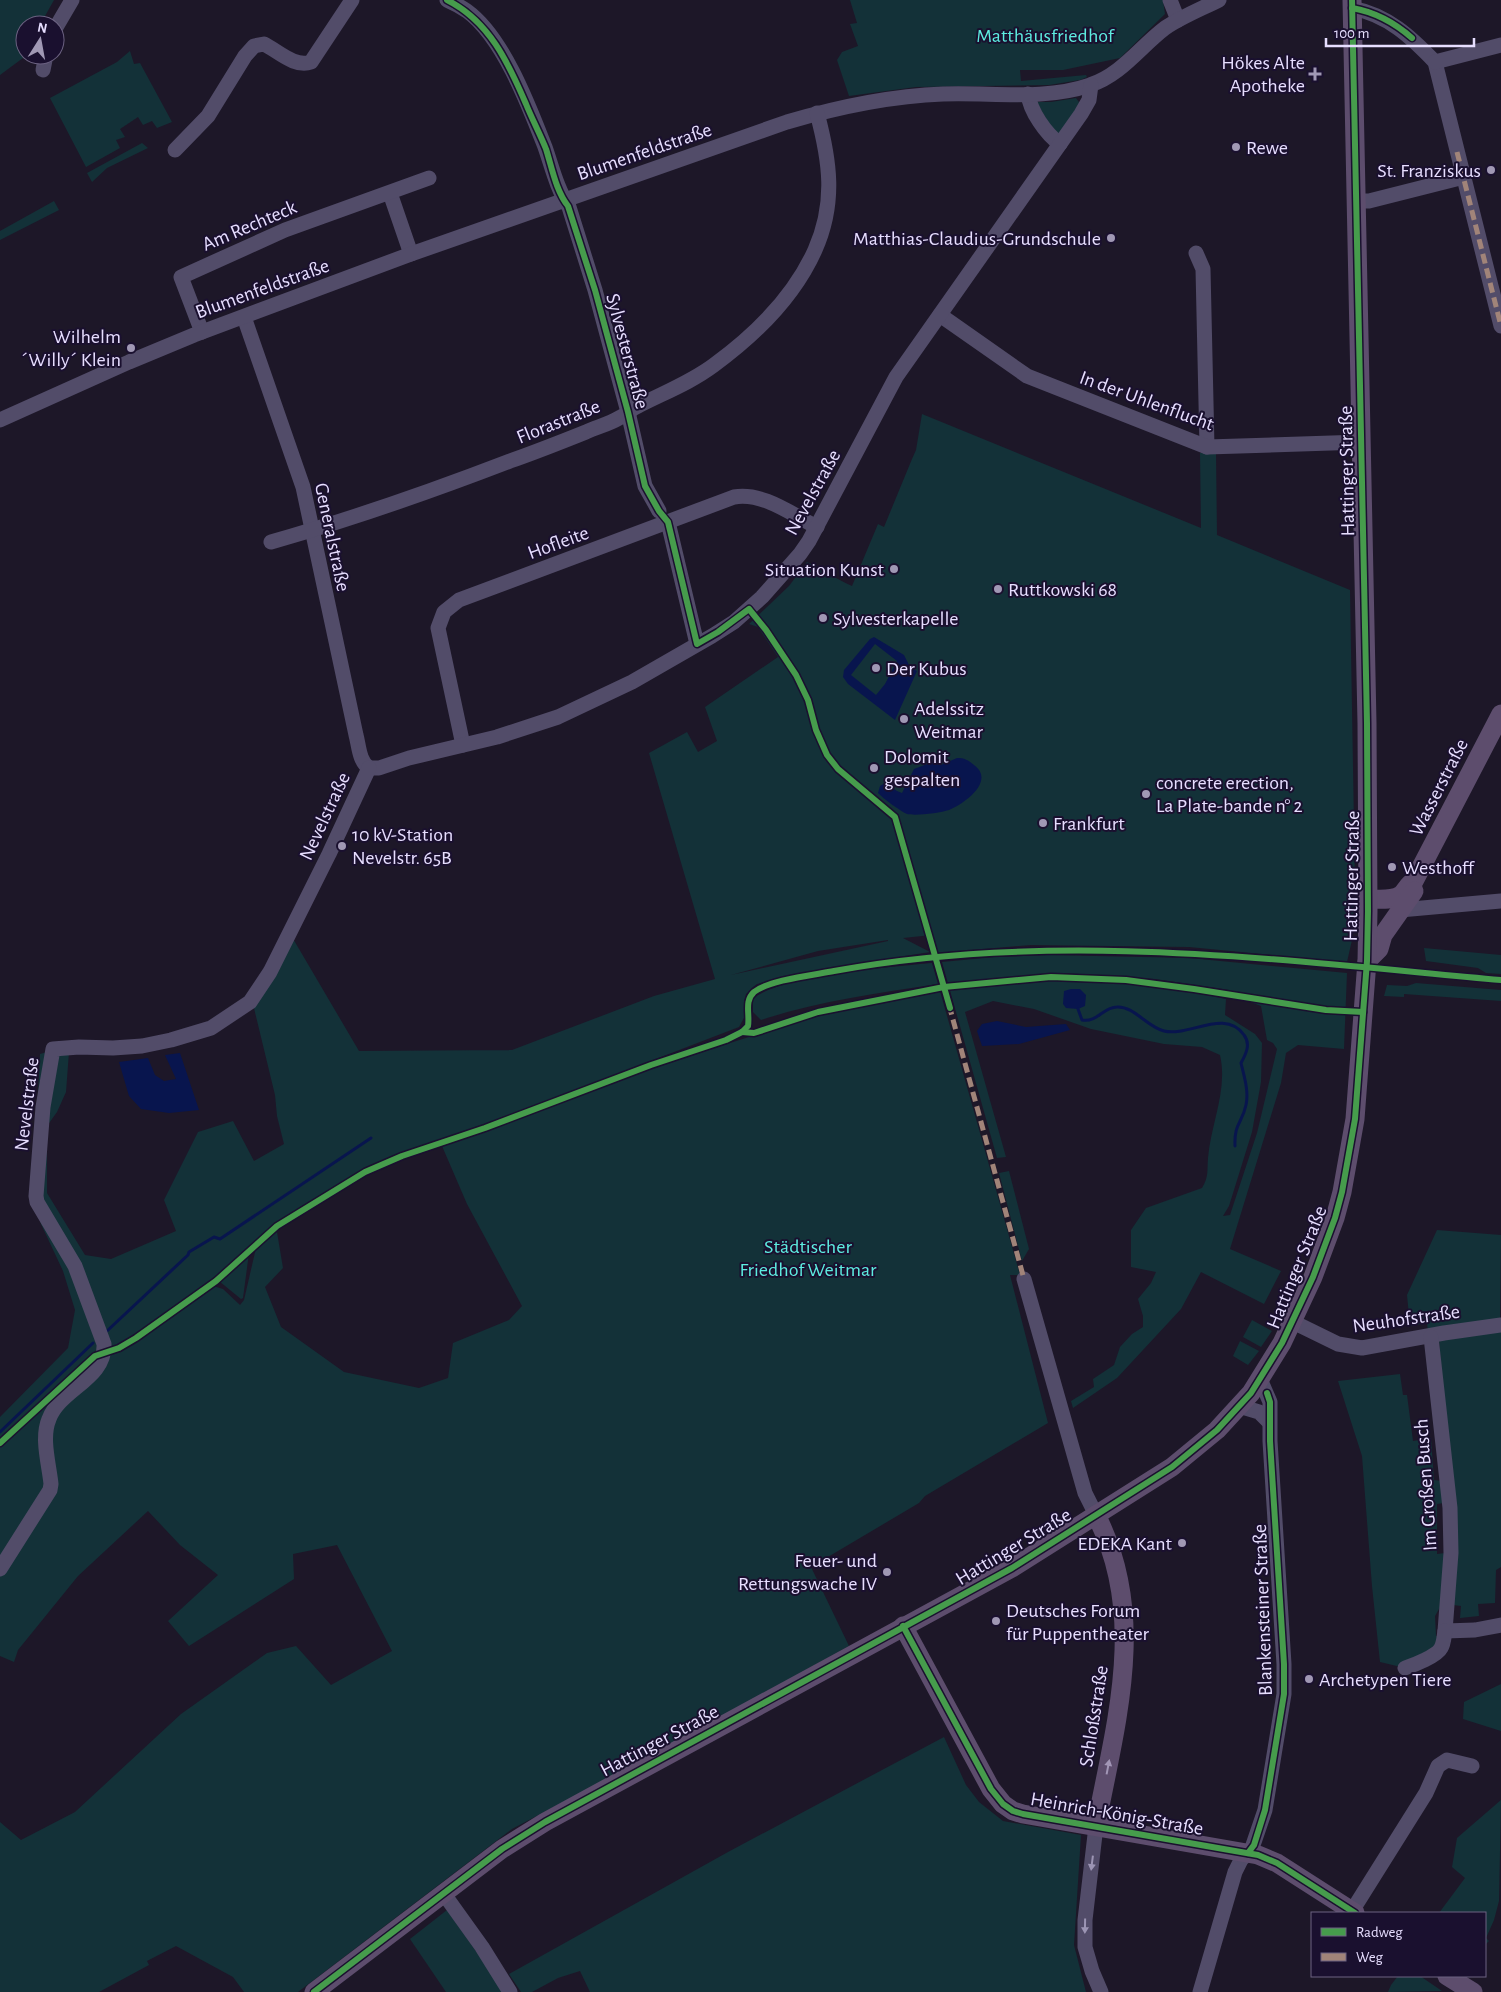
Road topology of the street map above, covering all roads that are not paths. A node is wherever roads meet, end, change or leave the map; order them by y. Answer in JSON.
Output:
{"nodes":[{"id":1,"x":72,"y":0,"type":"edge"},
{"id":2,"x":352,"y":0,"type":"edge"},
{"id":3,"x":447,"y":0,"type":"edge"},
{"id":4,"x":1170,"y":0,"type":"edge"},
{"id":5,"x":1219,"y":0,"type":"edge"},
{"id":6,"x":1352,"y":4,"type":"edge"},
{"id":7,"x":63,"y":15,"type":"edge"},
{"id":8,"x":1178,"y":20,"type":"junction"},
{"id":9,"x":1501,"y":45,"type":"edge"},
{"id":10,"x":1435,"y":62,"type":"junction"},
{"id":11,"x":1091,"y":85,"type":"junction"},
{"id":12,"x":1028,"y":94,"type":"junction"},
{"id":13,"x":817,"y":113,"type":"junction"},
{"id":14,"x":1060,"y":144,"type":"junction"},
{"id":15,"x":175,"y":150,"type":"dead end"},
{"id":16,"x":429,"y":178,"type":"dead end"},
{"id":17,"x":1464,"y":178,"type":"junction"},
{"id":18,"x":390,"y":193,"type":"junction"},
{"id":19,"x":564,"y":200,"type":"junction"},
{"id":20,"x":1357,"y":201,"type":"junction"},
{"id":21,"x":1196,"y":253,"type":"dead end"},
{"id":22,"x":411,"y":254,"type":"junction"},
{"id":23,"x":940,"y":315,"type":"junction"},
{"id":24,"x":244,"y":317,"type":"junction"},
{"id":25,"x":1501,"y":326,"type":"edge"},
{"id":26,"x":202,"y":332,"type":"junction"},
{"id":27,"x":628,"y":412,"type":"junction"},
{"id":28,"x":0,"y":420,"type":"edge"},
{"id":29,"x":1362,"y":442,"type":"junction"},
{"id":30,"x":1207,"y":447,"type":"junction"},
{"id":31,"x":664,"y":517,"type":"junction"},
{"id":32,"x":817,"y":527,"type":"junction"},
{"id":33,"x":312,"y":529,"type":"junction"},
{"id":34,"x":271,"y":542,"type":"dead end"},
{"id":35,"x":697,"y":644,"type":"junction"},
{"id":36,"x":1501,"y":714,"type":"edge"},
{"id":37,"x":463,"y":746,"type":"junction"},
{"id":38,"x":369,"y":768,"type":"junction"},
{"id":39,"x":1414,"y":881,"type":"junction"},
{"id":40,"x":1501,"y":901,"type":"edge"},
{"id":41,"x":1368,"y":905,"type":"junction"},
{"id":42,"x":1400,"y":910,"type":"junction"},
{"id":43,"x":1366,"y":961,"type":"junction"},
{"id":44,"x":1024,"y":1279,"type":"dead end"},
{"id":45,"x":1293,"y":1322,"type":"junction"},
{"id":46,"x":1501,"y":1325,"type":"edge"},
{"id":47,"x":1431,"y":1337,"type":"junction"},
{"id":48,"x":1260,"y":1379,"type":"junction"},
{"id":49,"x":1239,"y":1406,"type":"junction"},
{"id":50,"x":1269,"y":1422,"type":"junction"},
{"id":51,"x":1096,"y":1515,"type":"junction"},
{"id":52,"x":0,"y":1569,"type":"edge"},
{"id":53,"x":1501,"y":1625,"type":"edge"},
{"id":54,"x":903,"y":1626,"type":"junction"},
{"id":55,"x":1445,"y":1631,"type":"junction"},
{"id":56,"x":1405,"y":1668,"type":"dead end"},
{"id":57,"x":1472,"y":1766,"type":"dead end"},
{"id":58,"x":1096,"y":1826,"type":"junction"},
{"id":59,"x":1248,"y":1852,"type":"junction"},
{"id":60,"x":444,"y":1894,"type":"junction"},
{"id":61,"x":1354,"y":1912,"type":"edge"},
{"id":62,"x":1449,"y":1977,"type":"edge"},
{"id":63,"x":314,"y":1992,"type":"edge"},
{"id":64,"x":510,"y":1992,"type":"edge"},
{"id":65,"x":1101,"y":1992,"type":"edge"},
{"id":66,"x":1200,"y":1992,"type":"edge"},
{"id":67,"x":1473,"y":1992,"type":"edge"}],
"edges":[{"from":1,"to":7,"type":"street"},
{"from":2,"to":15,"type":"street"},
{"from":3,"to":19,"type":"street","name":"Sylvesterstraße"},
{"from":4,"to":8,"type":"street"},
{"from":5,"to":8,"type":"street","name":"Blumenfeldstraße"},
{"from":6,"to":10,"type":"street"},
{"from":6,"to":20,"type":"main road","name":"Hattinger Straße"},
{"from":8,"to":11,"type":"street","name":"Blumenfeldstraße"},
{"from":9,"to":10,"type":"street"},
{"from":10,"to":17,"type":"street"},
{"from":11,"to":12,"type":"street","name":"Blumenfeldstraße"},
{"from":11,"to":14,"type":"street","name":"Nevelstraße"},
{"from":12,"to":13,"type":"street","name":"Blumenfeldstraße"},
{"from":12,"to":14,"type":"street"},
{"from":13,"to":19,"type":"street","name":"Blumenfeldstraße"},
{"from":13,"to":27,"type":"street","name":"Florastraße"},
{"from":14,"to":23,"type":"street","name":"Nevelstraße"},
{"from":16,"to":18,"type":"street","name":"Am Rechteck"},
{"from":17,"to":20,"type":"street"},
{"from":17,"to":25,"type":"street"},
{"from":18,"to":22,"type":"street"},
{"from":18,"to":26,"type":"street","name":"Am Rechteck"},
{"from":19,"to":22,"type":"street","name":"Blumenfeldstraße"},
{"from":19,"to":27,"type":"street","name":"Sylvesterstraße"},
{"from":20,"to":29,"type":"main road","name":"Hattinger Straße"},
{"from":21,"to":30,"type":"street"},
{"from":22,"to":24,"type":"street","name":"Blumenfeldstraße"},
{"from":23,"to":30,"type":"street","name":"In der Uhlenflucht"},
{"from":23,"to":32,"type":"street","name":"Nevelstraße"},
{"from":24,"to":26,"type":"street","name":"Blumenfeldstraße"},
{"from":24,"to":33,"type":"street","name":"Generalstraße"},
{"from":26,"to":28,"type":"street","name":"Blumenfeldstraße"},
{"from":27,"to":31,"type":"street","name":"Sylvesterstraße"},
{"from":27,"to":33,"type":"street","name":"Florastraße"},
{"from":29,"to":30,"type":"street","name":"In der Uhlenflucht"},
{"from":29,"to":41,"type":"main road","name":"Hattinger Straße"},
{"from":31,"to":32,"type":"street","name":"Hofleite"},
{"from":31,"to":35,"type":"street","name":"Sylvesterstraße"},
{"from":31,"to":37,"type":"street","name":"Hofleite"},
{"from":32,"to":35,"type":"street","name":"Nevelstraße"},
{"from":33,"to":34,"type":"street","name":"Florastraße"},
{"from":33,"to":38,"type":"street","name":"Generalstraße"},
{"from":35,"to":37,"type":"street","name":"Nevelstraße"},
{"from":36,"to":39,"type":"main road","name":"Wasserstraße"},
{"from":37,"to":38,"type":"street","name":"Nevelstraße"},
{"from":38,"to":52,"type":"street","name":"Nevelstraße"},
{"from":39,"to":41,"type":"main road","name":"Wasserstraße"},
{"from":39,"to":42,"type":"main road","name":"Wasserstraße"},
{"from":40,"to":42,"type":"street"},
{"from":41,"to":42,"type":"main road"},
{"from":41,"to":43,"type":"main road","name":"Hattinger Straße"},
{"from":42,"to":43,"type":"main road","name":"Wasserstraße"},
{"from":43,"to":45,"type":"main road","name":"Hattinger Straße"},
{"from":44,"to":51,"type":"street","name":"Schloßstraße"},
{"from":45,"to":47,"type":"street","name":"Neuhofstraße"},
{"from":45,"to":48,"type":"main road","name":"Hattinger Straße"},
{"from":46,"to":47,"type":"street","name":"Neuhofstraße"},
{"from":47,"to":55,"type":"street","name":"Im Großen Busch"},
{"from":48,"to":49,"type":"main road","name":"Hattinger Straße"},
{"from":48,"to":50,"type":"street","name":"Blankensteiner Straße"},
{"from":49,"to":50,"type":"street"},
{"from":49,"to":51,"type":"main road","name":"Hattinger Straße"},
{"from":50,"to":59,"type":"street","name":"Blankensteiner Straße"},
{"from":51,"to":54,"type":"main road","name":"Hattinger Straße"},
{"from":58,"to":51,"type":"main road","name":"Schloßstraße","one_way":true},
{"from":53,"to":55,"type":"street"},
{"from":54,"to":58,"type":"main road","name":"Heinrich-König-Straße"},
{"from":54,"to":60,"type":"main road","name":"Hattinger Straße"},
{"from":55,"to":56,"type":"street","name":"Im Großen Busch"},
{"from":57,"to":61,"type":"street","name":"Heinrich-König-Straße"},
{"from":58,"to":59,"type":"main road","name":"Heinrich-König-Straße"},
{"from":58,"to":65,"type":"street","name":"Schloßstraße","one_way":true},
{"from":59,"to":61,"type":"main road","name":"Heinrich-König-Straße"},
{"from":59,"to":66,"type":"street","name":"Blankensteiner Straße"},
{"from":60,"to":63,"type":"main road","name":"Hattinger Straße"},
{"from":60,"to":64,"type":"street"},
{"from":62,"to":67,"type":"main road"}]}
